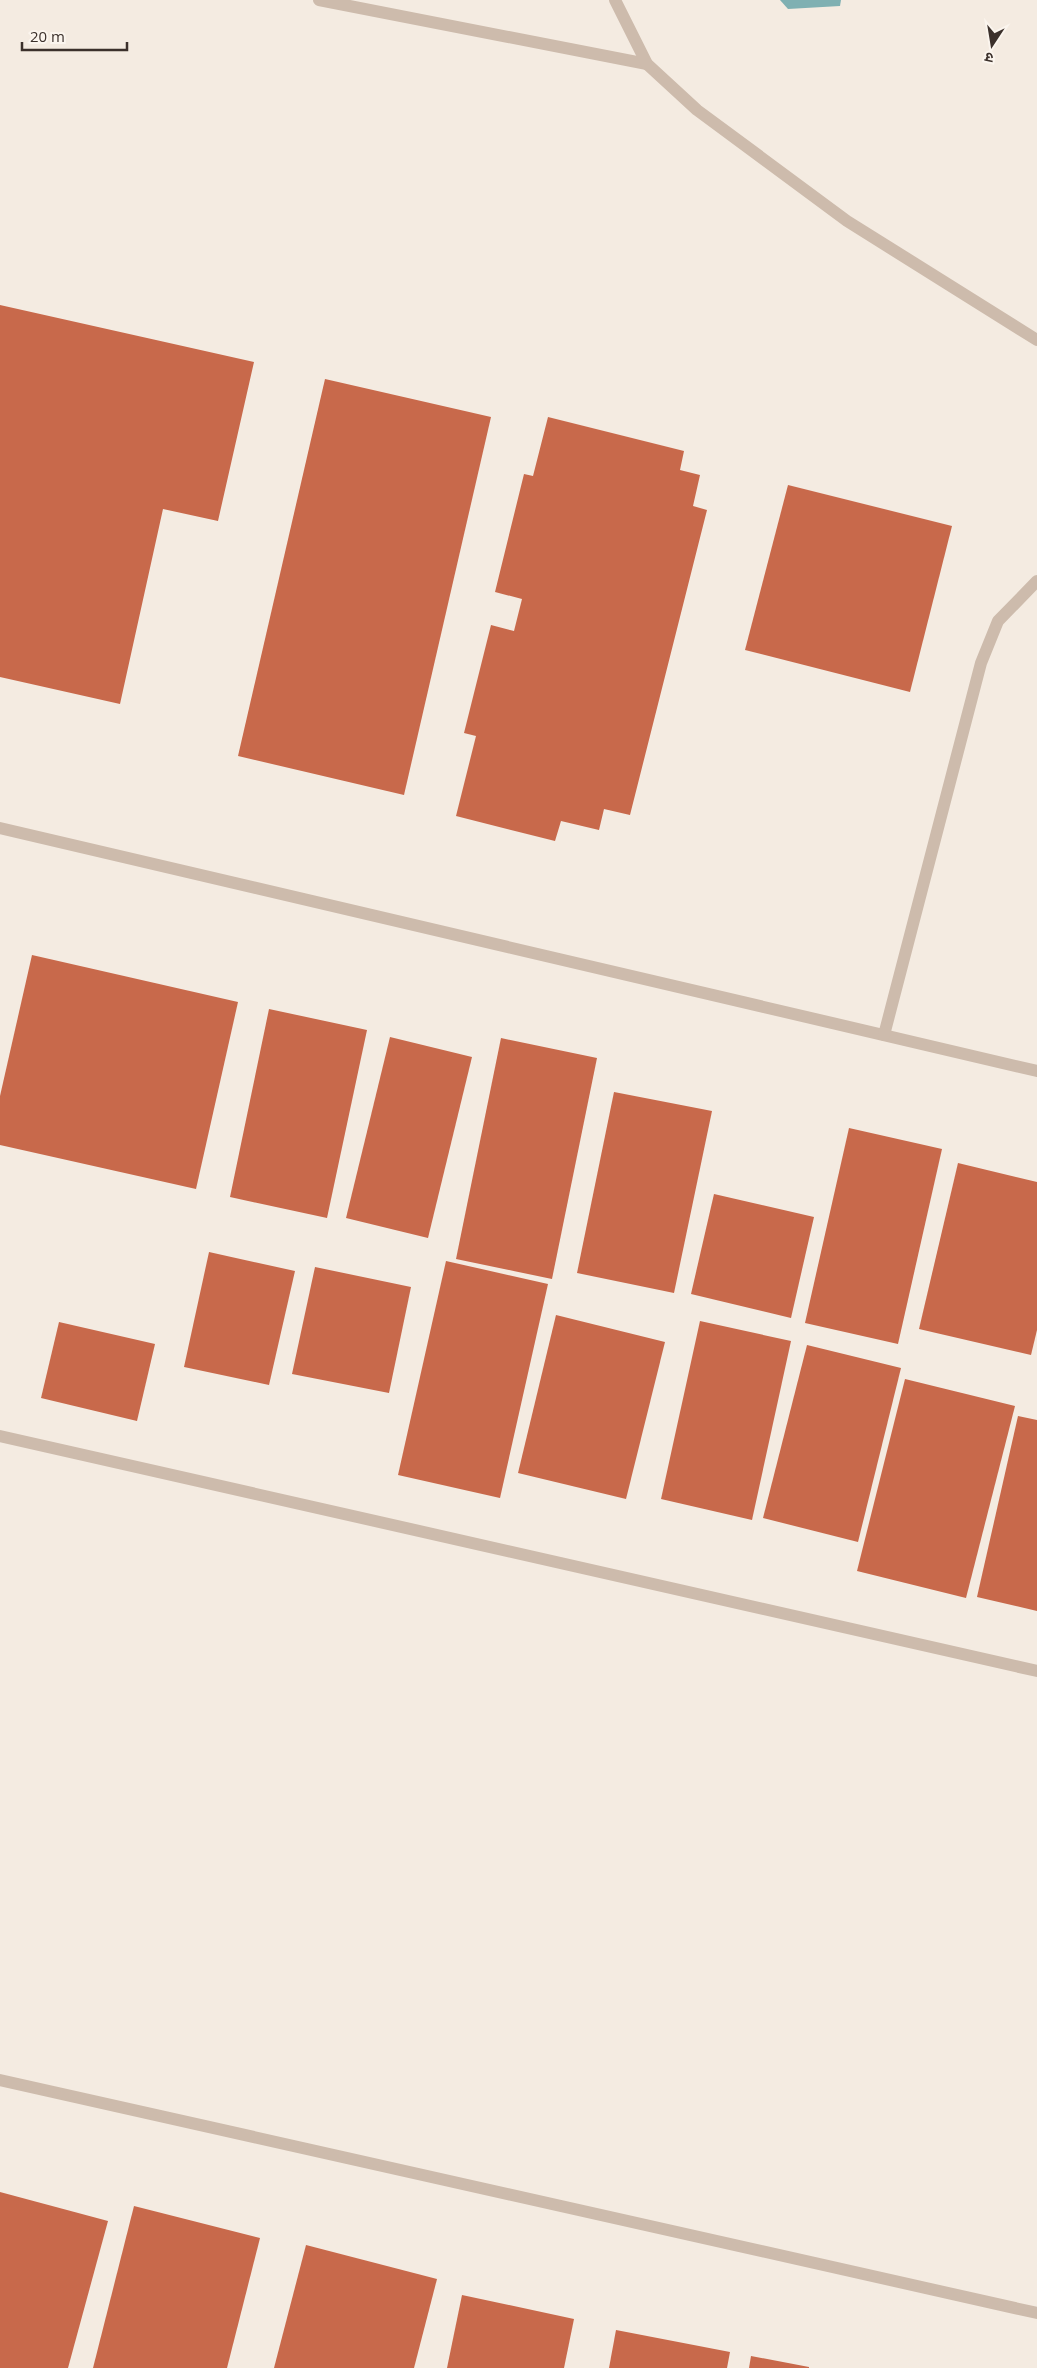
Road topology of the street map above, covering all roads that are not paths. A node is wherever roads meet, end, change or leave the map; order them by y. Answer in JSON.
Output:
{"nodes":[{"id":1,"x":319,"y":0,"type":"edge"},
{"id":2,"x":616,"y":0,"type":"edge"},
{"id":3,"x":648,"y":64,"type":"junction"},
{"id":4,"x":1037,"y":340,"type":"edge"},
{"id":5,"x":1037,"y":581,"type":"edge"},
{"id":6,"x":0,"y":828,"type":"edge"},
{"id":7,"x":884,"y":1035,"type":"junction"},
{"id":8,"x":1037,"y":1071,"type":"edge"},
{"id":9,"x":0,"y":1436,"type":"edge"},
{"id":10,"x":1037,"y":1671,"type":"edge"},
{"id":11,"x":0,"y":2080,"type":"edge"},
{"id":12,"x":1037,"y":2313,"type":"edge"}],
"edges":[{"from":1,"to":3,"type":"street"},
{"from":2,"to":3,"type":"street"},
{"from":3,"to":4,"type":"street"},
{"from":5,"to":7,"type":"street"},
{"from":6,"to":7,"type":"street"},
{"from":7,"to":8,"type":"street"},
{"from":9,"to":10,"type":"street"},
{"from":11,"to":12,"type":"street"}]}
